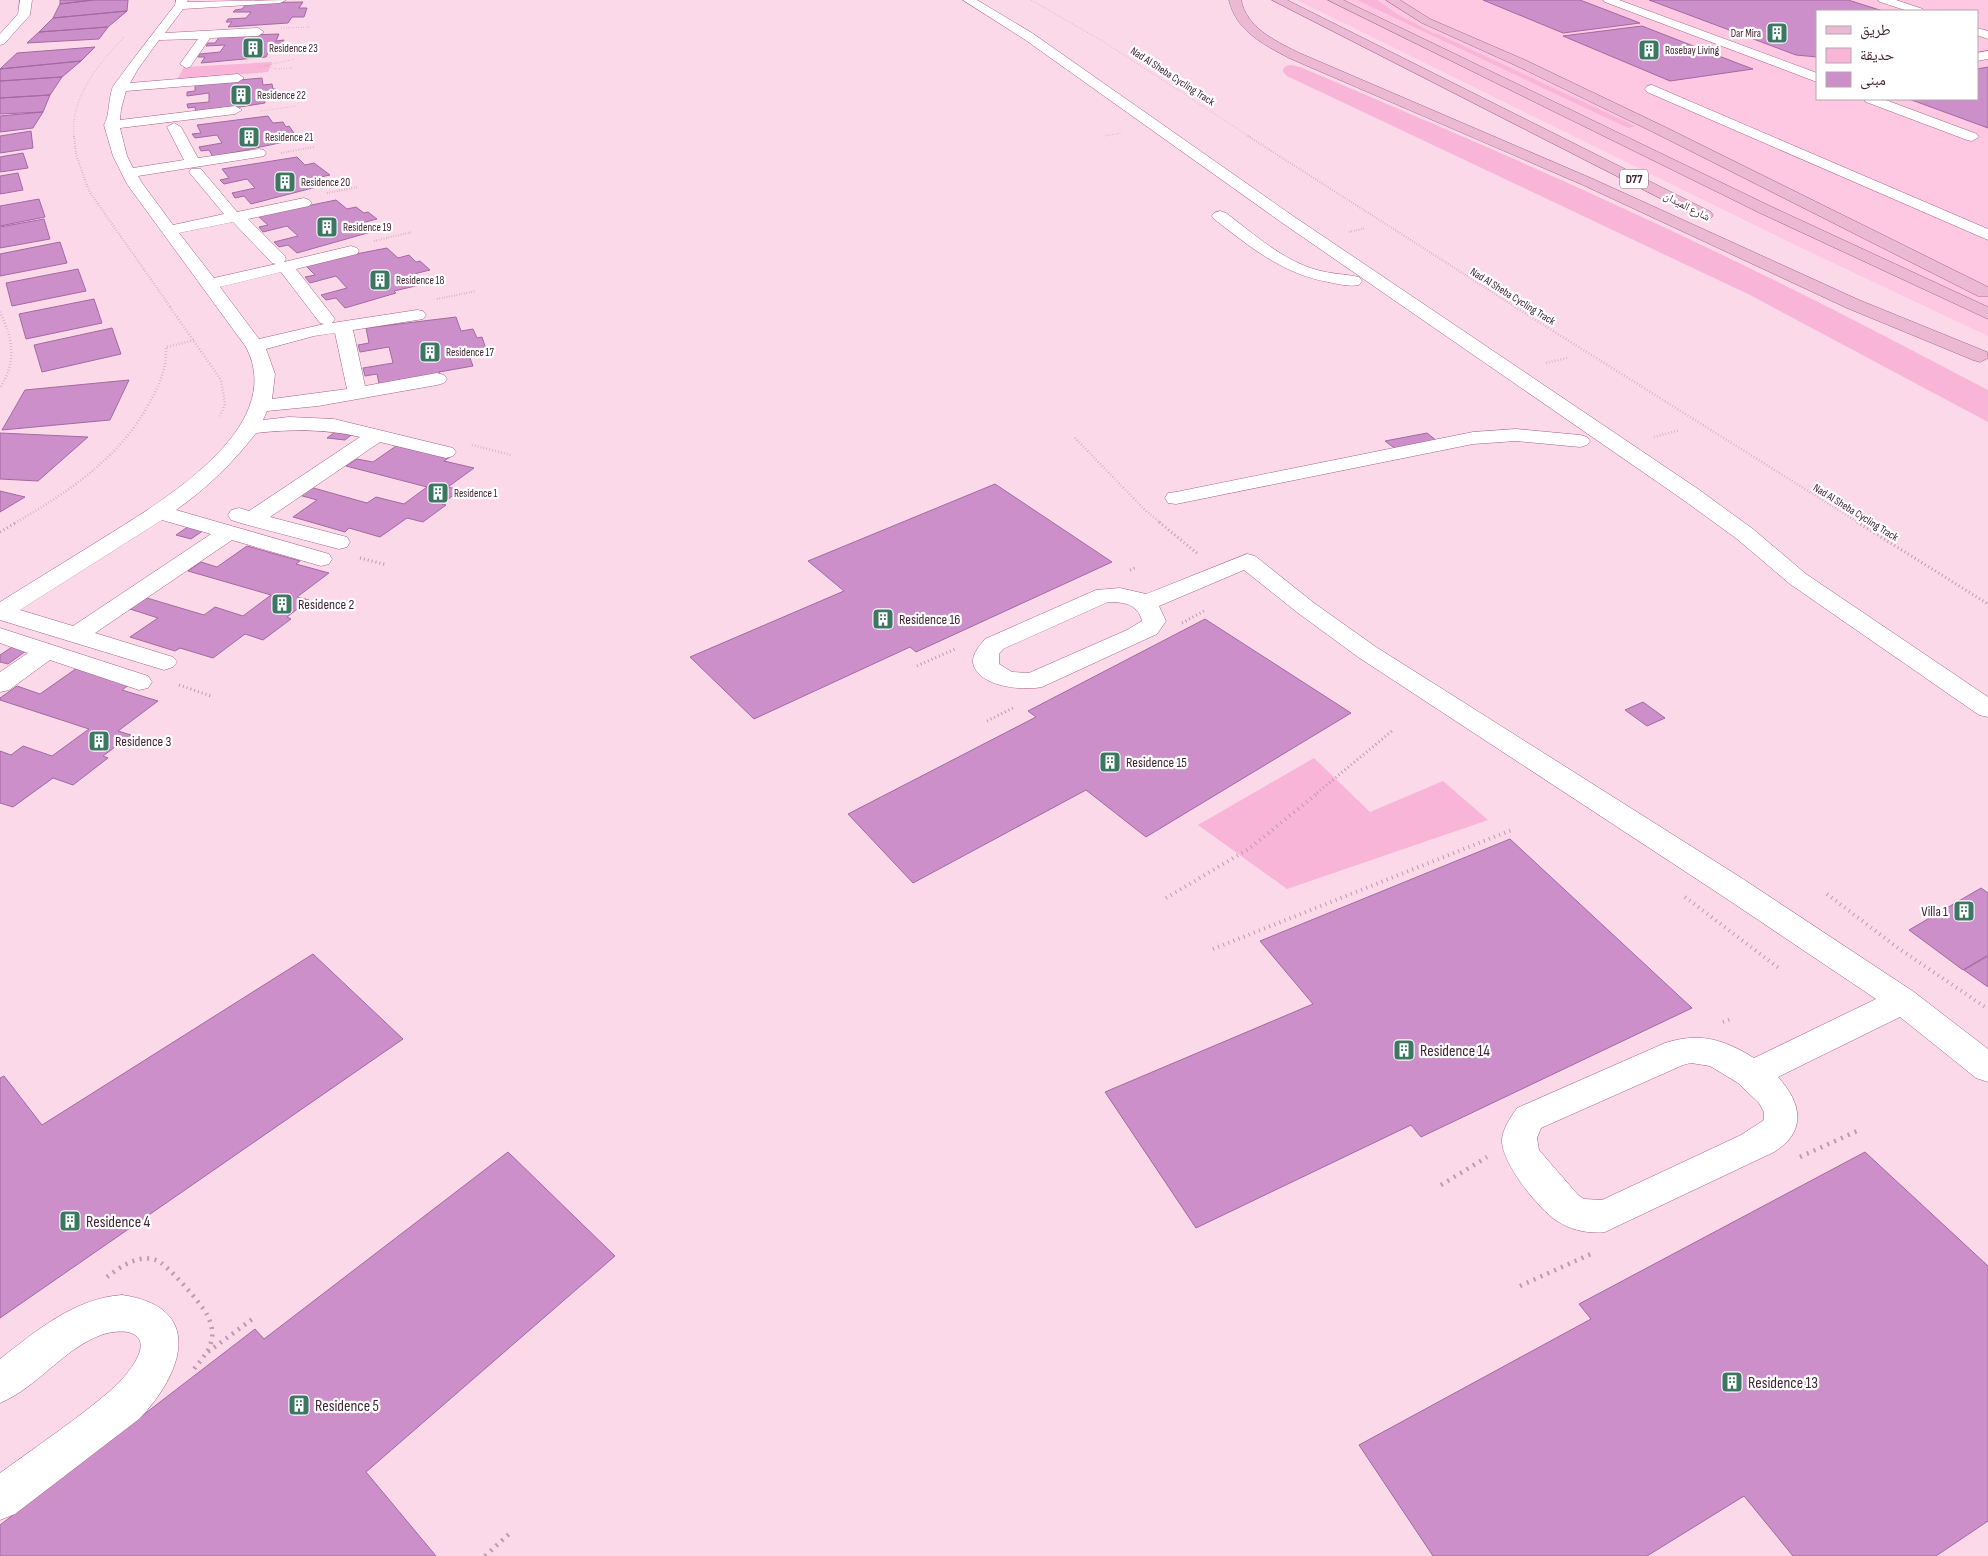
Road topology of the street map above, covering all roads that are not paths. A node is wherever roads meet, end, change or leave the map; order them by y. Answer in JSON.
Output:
{"nodes":[{"id":1,"x":26,"y":0,"type":"edge"},
{"id":2,"x":213,"y":0,"type":"edge"},
{"id":3,"x":280,"y":0,"type":"edge"},
{"id":4,"x":1235,"y":0,"type":"edge"},
{"id":5,"x":1278,"y":0,"type":"edge"},
{"id":6,"x":1334,"y":0,"type":"edge"},
{"id":7,"x":1392,"y":0,"type":"edge"},
{"id":8,"x":1609,"y":0,"type":"edge"},
{"id":9,"x":1884,"y":0,"type":"edge"},
{"id":10,"x":181,"y":3,"type":"edge"},
{"id":11,"x":234,"y":3,"type":"junction"},
{"id":12,"x":963,"y":3,"type":"edge"},
{"id":13,"x":1652,"y":5,"type":"dead end"},
{"id":14,"x":1630,"y":8,"type":"junction"},
{"id":15,"x":1916,"y":10,"type":"edge"},
{"id":16,"x":215,"y":26,"type":"junction"},
{"id":17,"x":259,"y":30,"type":"dead end"},
{"id":18,"x":158,"y":35,"type":"junction"},
{"id":19,"x":0,"y":41,"type":"edge"},
{"id":20,"x":1020,"y":46,"type":"dead end"},
{"id":21,"x":204,"y":63,"type":"dead end"},
{"id":22,"x":186,"y":64,"type":"junction"},
{"id":23,"x":170,"y":65,"type":"dead end"},
{"id":24,"x":238,"y":78,"type":"dead end"},
{"id":25,"x":1816,"y":78,"type":"edge"},
{"id":26,"x":177,"y":83,"type":"junction"},
{"id":27,"x":119,"y":88,"type":"junction"},
{"id":28,"x":1652,"y":89,"type":"dead end"},
{"id":29,"x":1874,"y":100,"type":"edge"},
{"id":30,"x":235,"y":114,"type":"dead end"},
{"id":31,"x":174,"y":122,"type":"junction"},
{"id":32,"x":112,"y":130,"type":"junction"},
{"id":33,"x":1155,"y":143,"type":"dead end"},
{"id":34,"x":1988,"y":143,"type":"edge"},
{"id":35,"x":261,"y":156,"type":"dead end"},
{"id":36,"x":195,"y":168,"type":"junction"},
{"id":37,"x":132,"y":179,"type":"junction"},
{"id":38,"x":301,"y":200,"type":"dead end"},
{"id":39,"x":233,"y":214,"type":"junction"},
{"id":40,"x":1220,"y":216,"type":"dead end"},
{"id":41,"x":1715,"y":220,"type":"dead end"},
{"id":42,"x":168,"y":228,"type":"junction"},
{"id":43,"x":1988,"y":235,"type":"edge"},
{"id":44,"x":348,"y":247,"type":"dead end"},
{"id":45,"x":1794,"y":261,"type":"dead end"},
{"id":46,"x":282,"y":263,"type":"junction"},
{"id":47,"x":208,"y":280,"type":"junction"},
{"id":48,"x":1353,"y":281,"type":"junction"},
{"id":49,"x":1988,"y":294,"type":"edge"},
{"id":50,"x":402,"y":300,"type":"dead end"},
{"id":51,"x":1988,"y":314,"type":"edge"},
{"id":52,"x":417,"y":315,"type":"dead end"},
{"id":53,"x":326,"y":319,"type":"junction"},
{"id":54,"x":343,"y":326,"type":"junction"},
{"id":55,"x":252,"y":340,"type":"junction"},
{"id":56,"x":1984,"y":358,"type":"edge"},
{"id":57,"x":437,"y":379,"type":"dead end"},
{"id":58,"x":1490,"y":379,"type":"dead end"},
{"id":59,"x":357,"y":393,"type":"junction"},
{"id":60,"x":260,"y":406,"type":"junction"},
{"id":61,"x":1550,"y":420,"type":"dead end"},
{"id":62,"x":248,"y":428,"type":"junction"},
{"id":63,"x":377,"y":435,"type":"junction"},
{"id":64,"x":446,"y":452,"type":"dead end"},
{"id":65,"x":1176,"y":498,"type":"dead end"},
{"id":66,"x":168,"y":506,"type":"junction"},
{"id":67,"x":1693,"y":518,"type":"dead end"},
{"id":68,"x":252,"y":519,"type":"junction"},
{"id":69,"x":229,"y":532,"type":"junction"},
{"id":70,"x":339,"y":542,"type":"dead end"},
{"id":71,"x":321,"y":559,"type":"dead end"},
{"id":72,"x":1798,"y":579,"type":"junction"},
{"id":73,"x":1146,"y":603,"type":"junction"},
{"id":74,"x":0,"y":620,"type":"edge"},
{"id":75,"x":76,"y":635,"type":"junction"},
{"id":76,"x":47,"y":651,"type":"junction"},
{"id":77,"x":164,"y":662,"type":"dead end"},
{"id":78,"x":138,"y":682,"type":"dead end"},
{"id":79,"x":0,"y":684,"type":"edge"},
{"id":80,"x":1988,"y":709,"type":"edge"},
{"id":81,"x":1902,"y":1001,"type":"junction"},
{"id":82,"x":1988,"y":1068,"type":"edge"},
{"id":83,"x":1752,"y":1076,"type":"junction"},
{"id":84,"x":0,"y":1383,"type":"edge"},
{"id":85,"x":0,"y":1498,"type":"edge"}],
"edges":[{"from":1,"to":19,"type":"street"},
{"from":2,"to":10,"type":"street"},
{"from":3,"to":11,"type":"street"},
{"from":4,"to":56,"type":"main road"},
{"from":5,"to":41,"type":"main road","name":"شارع الميدان","number":"D77"},
{"from":6,"to":51,"type":"main road","number":"D77"},
{"from":7,"to":49,"type":"main road"},
{"from":8,"to":14,"type":"street"},
{"from":9,"to":15,"type":"street"},
{"from":10,"to":11,"type":"street"},
{"from":10,"to":18,"type":"street"},
{"from":11,"to":16,"type":"street"},
{"from":12,"to":20,"type":"street"},
{"from":12,"to":72,"type":"street"},
{"from":13,"to":14,"type":"street"},
{"from":14,"to":25,"type":"street"},
{"from":16,"to":17,"type":"street"},
{"from":16,"to":18,"type":"street"},
{"from":16,"to":22,"type":"street"},
{"from":18,"to":27,"type":"street"},
{"from":21,"to":22,"type":"street"},
{"from":22,"to":23,"type":"street"},
{"from":24,"to":26,"type":"street"},
{"from":26,"to":27,"type":"street"},
{"from":26,"to":31,"type":"street"},
{"from":27,"to":32,"type":"street"},
{"from":28,"to":43,"type":"street"},
{"from":29,"to":34,"type":"street"},
{"from":30,"to":31,"type":"street"},
{"from":31,"to":32,"type":"street"},
{"from":31,"to":36,"type":"street"},
{"from":32,"to":37,"type":"street"},
{"from":33,"to":48,"type":"street"},
{"from":35,"to":36,"type":"street"},
{"from":36,"to":37,"type":"street"},
{"from":36,"to":39,"type":"street"},
{"from":37,"to":42,"type":"street"},
{"from":38,"to":39,"type":"street"},
{"from":39,"to":42,"type":"street"},
{"from":39,"to":46,"type":"street"},
{"from":40,"to":48,"type":"street"},
{"from":42,"to":47,"type":"street"},
{"from":44,"to":46,"type":"street"},
{"from":45,"to":56,"type":"main road"},
{"from":46,"to":47,"type":"street"},
{"from":46,"to":53,"type":"street"},
{"from":47,"to":55,"type":"street"},
{"from":48,"to":58,"type":"street"},
{"from":50,"to":53,"type":"street"},
{"from":52,"to":54,"type":"street"},
{"from":53,"to":55,"type":"street"},
{"from":54,"to":55,"type":"street"},
{"from":54,"to":59,"type":"street"},
{"from":55,"to":60,"type":"street"},
{"from":57,"to":59,"type":"street"},
{"from":59,"to":60,"type":"street"},
{"from":60,"to":62,"type":"street"},
{"from":61,"to":65,"type":"street"},
{"from":62,"to":63,"type":"street"},
{"from":62,"to":66,"type":"street"},
{"from":63,"to":64,"type":"street"},
{"from":63,"to":68,"type":"street"},
{"from":66,"to":68,"type":"street"},
{"from":66,"to":69,"type":"street"},
{"from":66,"to":74,"type":"street"},
{"from":67,"to":72,"type":"street"},
{"from":68,"to":70,"type":"street"},
{"from":69,"to":71,"type":"street"},
{"from":69,"to":75,"type":"street"},
{"from":72,"to":80,"type":"street"},
{"from":73,"to":73,"type":"street"},
{"from":73,"to":81,"type":"street"},
{"from":74,"to":75,"type":"street"},
{"from":74,"to":76,"type":"street"},
{"from":75,"to":77,"type":"street"},
{"from":76,"to":78,"type":"street"},
{"from":76,"to":79,"type":"street"},
{"from":81,"to":82,"type":"street"},
{"from":81,"to":83,"type":"street"},
{"from":83,"to":83,"type":"street"},
{"from":84,"to":85,"type":"street"}]}
